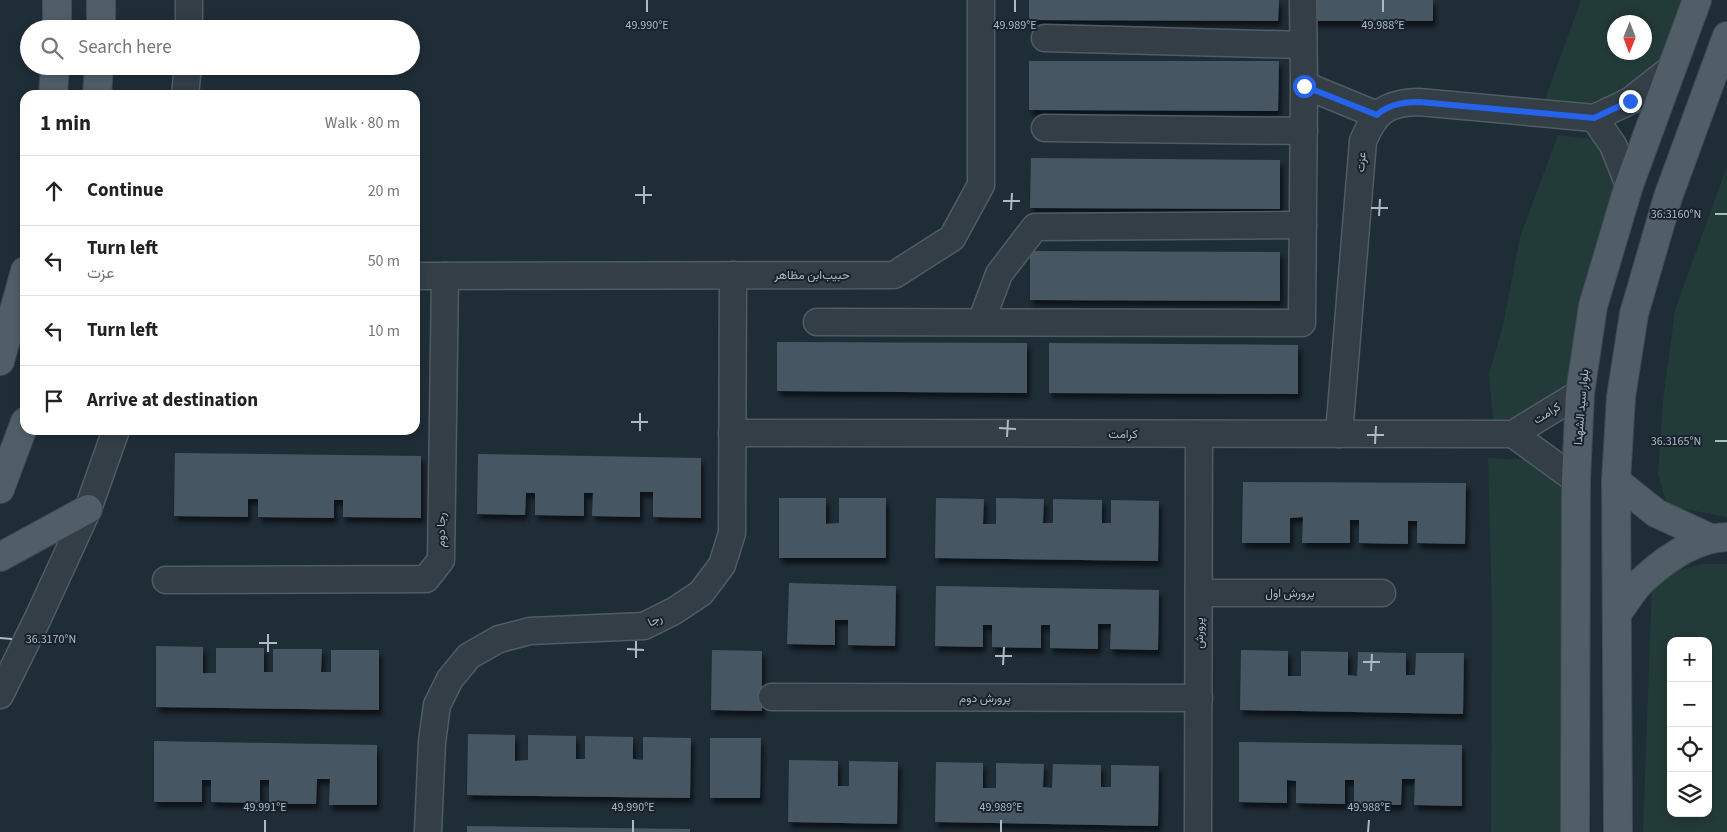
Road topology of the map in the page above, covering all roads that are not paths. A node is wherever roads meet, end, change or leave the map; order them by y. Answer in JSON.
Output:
{"nodes":[{"id":1,"x":57,"y":0,"type":"edge"},
{"id":2,"x":101,"y":0,"type":"edge"},
{"id":3,"x":189,"y":0,"type":"edge"},
{"id":4,"x":981,"y":0,"type":"edge"},
{"id":5,"x":1303,"y":0,"type":"edge"},
{"id":6,"x":1696,"y":0,"type":"edge"},
{"id":7,"x":57,"y":20,"type":"edge"},
{"id":8,"x":101,"y":20,"type":"edge"},
{"id":9,"x":189,"y":20,"type":"edge"},
{"id":10,"x":1727,"y":36,"type":"edge"},
{"id":11,"x":1045,"y":38,"type":"dead end"},
{"id":12,"x":1304,"y":44,"type":"junction"},
{"id":13,"x":1672,"y":68,"type":"junction"},
{"id":14,"x":54,"y":75,"type":"edge"},
{"id":15,"x":98,"y":75,"type":"edge"},
{"id":16,"x":187,"y":75,"type":"edge"},
{"id":17,"x":1304,"y":86,"type":"junction"},
{"id":18,"x":53,"y":90,"type":"edge"},
{"id":19,"x":97,"y":90,"type":"edge"},
{"id":20,"x":186,"y":90,"type":"edge"},
{"id":21,"x":1377,"y":115,"type":"junction"},
{"id":22,"x":1594,"y":118,"type":"junction"},
{"id":23,"x":1045,"y":128,"type":"dead end"},
{"id":24,"x":1304,"y":131,"type":"junction"},
{"id":25,"x":1629,"y":185,"type":"junction"},
{"id":26,"x":1303,"y":225,"type":"junction"},
{"id":27,"x":733,"y":275,"type":"junction"},
{"id":28,"x":420,"y":276,"type":"edge"},
{"id":29,"x":445,"y":276,"type":"junction"},
{"id":30,"x":20,"y":289,"type":"edge"},
{"id":31,"x":0,"y":313,"type":"edge"},
{"id":32,"x":817,"y":322,"type":"dead end"},
{"id":33,"x":981,"y":322,"type":"junction"},
{"id":34,"x":1,"y":358,"type":"edge"},
{"id":35,"x":1580,"y":393,"type":"junction"},
{"id":36,"x":732,"y":433,"type":"junction"},
{"id":37,"x":1199,"y":434,"type":"junction"},
{"id":38,"x":1339,"y":434,"type":"junction"},
{"id":39,"x":1513,"y":434,"type":"junction"},
{"id":40,"x":20,"y":435,"type":"edge"},
{"id":41,"x":114,"y":435,"type":"edge"},
{"id":42,"x":1576,"y":480,"type":"junction"},
{"id":43,"x":1616,"y":481,"type":"junction"},
{"id":44,"x":0,"y":489,"type":"edge"},
{"id":45,"x":88,"y":509,"type":"junction"},
{"id":46,"x":1718,"y":537,"type":"edge"},
{"id":47,"x":0,"y":558,"type":"edge"},
{"id":48,"x":166,"y":580,"type":"dead end"},
{"id":49,"x":1199,"y":593,"type":"junction"},
{"id":50,"x":1382,"y":593,"type":"dead end"},
{"id":51,"x":1618,"y":612,"type":"junction"},
{"id":52,"x":0,"y":695,"type":"edge"},
{"id":53,"x":772,"y":697,"type":"dead end"},
{"id":54,"x":1199,"y":698,"type":"junction"},
{"id":55,"x":428,"y":832,"type":"edge"},
{"id":56,"x":1198,"y":832,"type":"edge"},
{"id":57,"x":1575,"y":832,"type":"edge"},
{"id":58,"x":1618,"y":832,"type":"edge"}],
"edges":[{"from":1,"to":7,"type":"main road"},
{"from":2,"to":8,"type":"main road"},
{"from":3,"to":9,"type":"street"},
{"from":4,"to":27,"type":"street","name":"حبیب‌ابن مظاهر"},
{"from":5,"to":12,"type":"street"},
{"from":6,"to":13,"type":"main road","name":"بلوار سید الشهدا"},
{"from":10,"to":43,"type":"main road"},
{"from":11,"to":12,"type":"street"},
{"from":12,"to":17,"type":"street"},
{"from":13,"to":22,"type":"street"},
{"from":13,"to":25,"type":"main road","name":"بلوار سید الشهدا"},
{"from":14,"to":18,"type":"main road"},
{"from":15,"to":19,"type":"main road"},
{"from":16,"to":20,"type":"street"},
{"from":17,"to":21,"type":"street"},
{"from":17,"to":24,"type":"street"},
{"from":21,"to":22,"type":"street"},
{"from":21,"to":38,"type":"street","name":"عزت"},
{"from":22,"to":25,"type":"street"},
{"from":23,"to":24,"type":"street"},
{"from":24,"to":26,"type":"street"},
{"from":25,"to":35,"type":"main road","name":"بلوار سید الشهدا"},
{"from":26,"to":33,"type":"street"},
{"from":26,"to":33,"type":"street"},
{"from":27,"to":29,"type":"street","name":"حبیب‌ابن مظاهر"},
{"from":27,"to":36,"type":"street","name":"رجا"},
{"from":28,"to":29,"type":"street","name":"حبیب‌ابن مظاهر"},
{"from":29,"to":48,"type":"street","name":"رجا دوم"},
{"from":30,"to":34,"type":"main road"},
{"from":31,"to":34,"type":"main road"},
{"from":32,"to":33,"type":"street"},
{"from":35,"to":39,"type":"street","name":"کرامت"},
{"from":35,"to":42,"type":"main road","name":"بلوار سید الشهدا"},
{"from":36,"to":37,"type":"street","name":"کرامت"},
{"from":36,"to":55,"type":"street","name":"رجا"},
{"from":37,"to":38,"type":"street","name":"کرامت"},
{"from":37,"to":49,"type":"street","name":"پرورش"},
{"from":38,"to":39,"type":"street","name":"کرامت"},
{"from":39,"to":42,"type":"street"},
{"from":40,"to":44,"type":"main road"},
{"from":41,"to":45,"type":"street"},
{"from":42,"to":57,"type":"main road","name":"بلوار سید الشهدا"},
{"from":43,"to":46,"type":"main road"},
{"from":43,"to":51,"type":"main road"},
{"from":45,"to":47,"type":"main road"},
{"from":45,"to":52,"type":"street"},
{"from":46,"to":51,"type":"main road"},
{"from":49,"to":50,"type":"street","name":"پرورش اول"},
{"from":49,"to":54,"type":"street","name":"پرورش"},
{"from":51,"to":58,"type":"main road"},
{"from":53,"to":54,"type":"street","name":"پرورش دوم"},
{"from":54,"to":56,"type":"street","name":"پرورش"}]}
